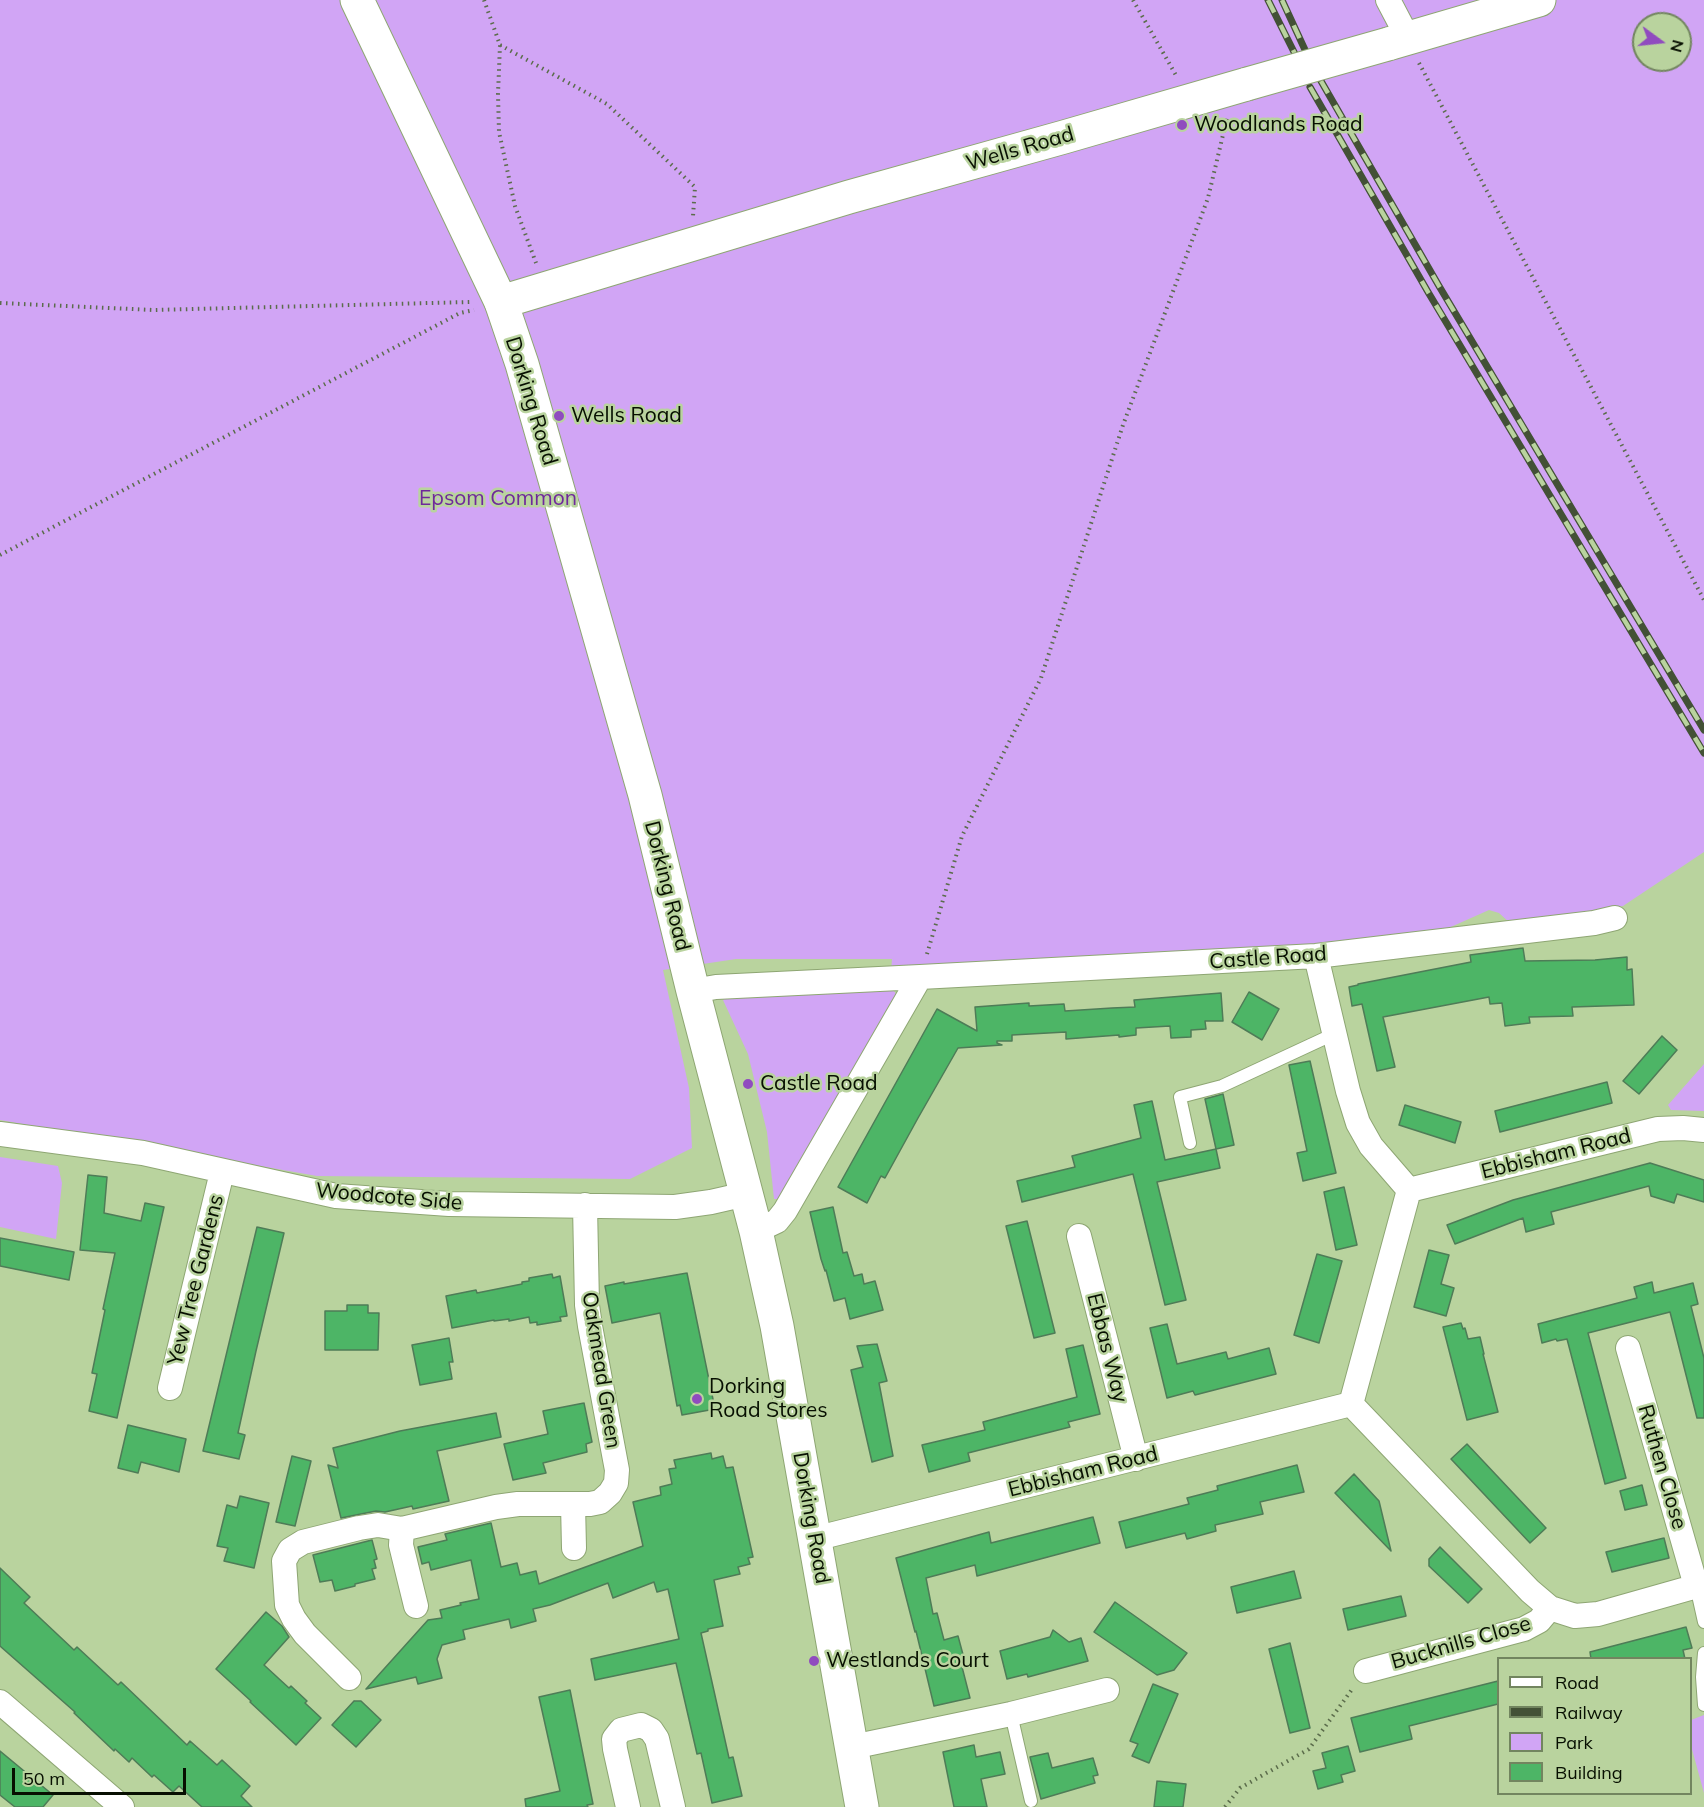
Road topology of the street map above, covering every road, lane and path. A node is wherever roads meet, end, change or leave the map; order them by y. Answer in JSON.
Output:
{"nodes":[{"id":1,"x":357,"y":0,"type":"edge"},
{"id":2,"x":484,"y":0,"type":"edge"},
{"id":3,"x":1133,"y":0,"type":"edge"},
{"id":4,"x":1388,"y":0,"type":"edge"},
{"id":5,"x":1539,"y":0,"type":"edge"},
{"id":6,"x":500,"y":45,"type":"junction"},
{"id":7,"x":1405,"y":48,"type":"junction"},
{"id":8,"x":1240,"y":86,"type":"junction"},
{"id":9,"x":1190,"y":100,"type":"junction"},
{"id":10,"x":690,"y":244,"type":"junction"},
{"id":11,"x":549,"y":287,"type":"junction"},
{"id":12,"x":501,"y":302,"type":"junction"},
{"id":13,"x":0,"y":303,"type":"edge"},
{"id":14,"x":0,"y":555,"type":"edge"},
{"id":15,"x":1704,"y":600,"type":"edge"},
{"id":16,"x":1615,"y":918,"type":"dead end"},
{"id":17,"x":1316,"y":956,"type":"junction"},
{"id":18,"x":920,"y":977,"type":"junction"},
{"id":19,"x":693,"y":991,"type":"junction"},
{"id":20,"x":1334,"y":1034,"type":"junction"},
{"id":21,"x":1704,"y":1130,"type":"edge"},
{"id":22,"x":0,"y":1134,"type":"edge"},
{"id":23,"x":1190,"y":1143,"type":"dead end"},
{"id":24,"x":222,"y":1172,"type":"junction"},
{"id":25,"x":1409,"y":1190,"type":"junction"},
{"id":26,"x":747,"y":1194,"type":"junction"},
{"id":27,"x":585,"y":1205,"type":"junction"},
{"id":28,"x":756,"y":1231,"type":"junction"},
{"id":29,"x":1079,"y":1236,"type":"dead end"},
{"id":30,"x":1628,"y":1348,"type":"dead end"},
{"id":31,"x":170,"y":1388,"type":"dead end"},
{"id":32,"x":1351,"y":1404,"type":"junction"},
{"id":33,"x":1136,"y":1459,"type":"junction"},
{"id":34,"x":573,"y":1504,"type":"junction"},
{"id":35,"x":402,"y":1529,"type":"junction"},
{"id":36,"x":814,"y":1539,"type":"junction"},
{"id":37,"x":574,"y":1548,"type":"dead end"},
{"id":38,"x":1700,"y":1585,"type":"edge"},
{"id":39,"x":416,"y":1606,"type":"dead end"},
{"id":40,"x":1550,"y":1608,"type":"junction"},
{"id":41,"x":1704,"y":1622,"type":"edge"},
{"id":42,"x":1704,"y":1653,"type":"edge"},
{"id":43,"x":1366,"y":1671,"type":"joint"},
{"id":44,"x":349,"y":1678,"type":"dead end"},
{"id":45,"x":1107,"y":1690,"type":"dead end"},
{"id":46,"x":0,"y":1702,"type":"edge"},
{"id":47,"x":1704,"y":1705,"type":"edge"},
{"id":48,"x":1011,"y":1714,"type":"junction"},
{"id":49,"x":852,"y":1747,"type":"junction"},
{"id":50,"x":1030,"y":1801,"type":"dead end"},
{"id":51,"x":123,"y":1807,"type":"edge"},
{"id":52,"x":628,"y":1807,"type":"edge"},
{"id":53,"x":673,"y":1807,"type":"edge"},
{"id":54,"x":862,"y":1807,"type":"edge"},
{"id":55,"x":1225,"y":1807,"type":"edge"}],
"edges":[{"from":1,"to":12,"type":"main road","name":"Dorking Road"},
{"from":2,"to":6,"type":"path"},
{"from":3,"to":9,"type":"path"},
{"from":4,"to":7,"type":"street"},
{"from":5,"to":7,"type":"main road","name":"Wells Road"},
{"from":6,"to":10,"type":"path"},
{"from":6,"to":11,"type":"path"},
{"from":7,"to":8,"type":"main road","name":"Wells Road","bridge":true},
{"from":7,"to":15,"type":"path"},
{"from":8,"to":9,"type":"main road","name":"Wells Road"},
{"from":8,"to":18,"type":"path"},
{"from":9,"to":10,"type":"main road","name":"Wells Road"},
{"from":10,"to":11,"type":"main road","name":"Wells Road"},
{"from":11,"to":12,"type":"main road","name":"Wells Road"},
{"from":12,"to":13,"type":"path"},
{"from":12,"to":14,"type":"path"},
{"from":12,"to":19,"type":"main road","name":"Dorking Road"},
{"from":16,"to":17,"type":"street","name":"Castle Road"},
{"from":17,"to":18,"type":"street","name":"Castle Road"},
{"from":17,"to":20,"type":"street"},
{"from":18,"to":19,"type":"street","name":"Castle Road"},
{"from":18,"to":28,"type":"street"},
{"from":19,"to":26,"type":"main road","name":"Dorking Road"},
{"from":20,"to":23,"type":"lane"},
{"from":20,"to":25,"type":"street"},
{"from":21,"to":25,"type":"street","name":"Ebbisham Road"},
{"from":22,"to":24,"type":"street","name":"Woodcote Side"},
{"from":24,"to":27,"type":"street","name":"Woodcote Side"},
{"from":24,"to":31,"type":"street","name":"Yew Tree Gardens"},
{"from":25,"to":32,"type":"street"},
{"from":26,"to":27,"type":"street","name":"Woodcote Side"},
{"from":26,"to":28,"type":"main road","name":"Dorking Road"},
{"from":27,"to":34,"type":"street","name":"Oakmead Green"},
{"from":28,"to":36,"type":"main road","name":"Dorking Road"},
{"from":29,"to":33,"type":"street","name":"Ebbas Way"},
{"from":30,"to":38,"type":"street","name":"Ruthen Close"},
{"from":32,"to":33,"type":"street","name":"Ebbisham Road"},
{"from":32,"to":40,"type":"street"},
{"from":33,"to":36,"type":"street","name":"Ebbisham Road"},
{"from":34,"to":35,"type":"street","name":"Oakmead Green"},
{"from":34,"to":37,"type":"street"},
{"from":35,"to":39,"type":"street"},
{"from":35,"to":44,"type":"street","name":"Oakmead Green"},
{"from":36,"to":49,"type":"main road","name":"Dorking Road"},
{"from":38,"to":40,"type":"street"},
{"from":38,"to":41,"type":"lane"},
{"from":40,"to":43,"type":"street","name":"Bucknills Close"},
{"from":42,"to":47,"type":"lane"},
{"from":43,"to":55,"type":"path"},
{"from":45,"to":48,"type":"street"},
{"from":46,"to":51,"type":"street"},
{"from":48,"to":49,"type":"street"},
{"from":48,"to":50,"type":"lane"},
{"from":49,"to":54,"type":"main road","name":"Dorking Road"},
{"from":52,"to":53,"type":"street"}]}
